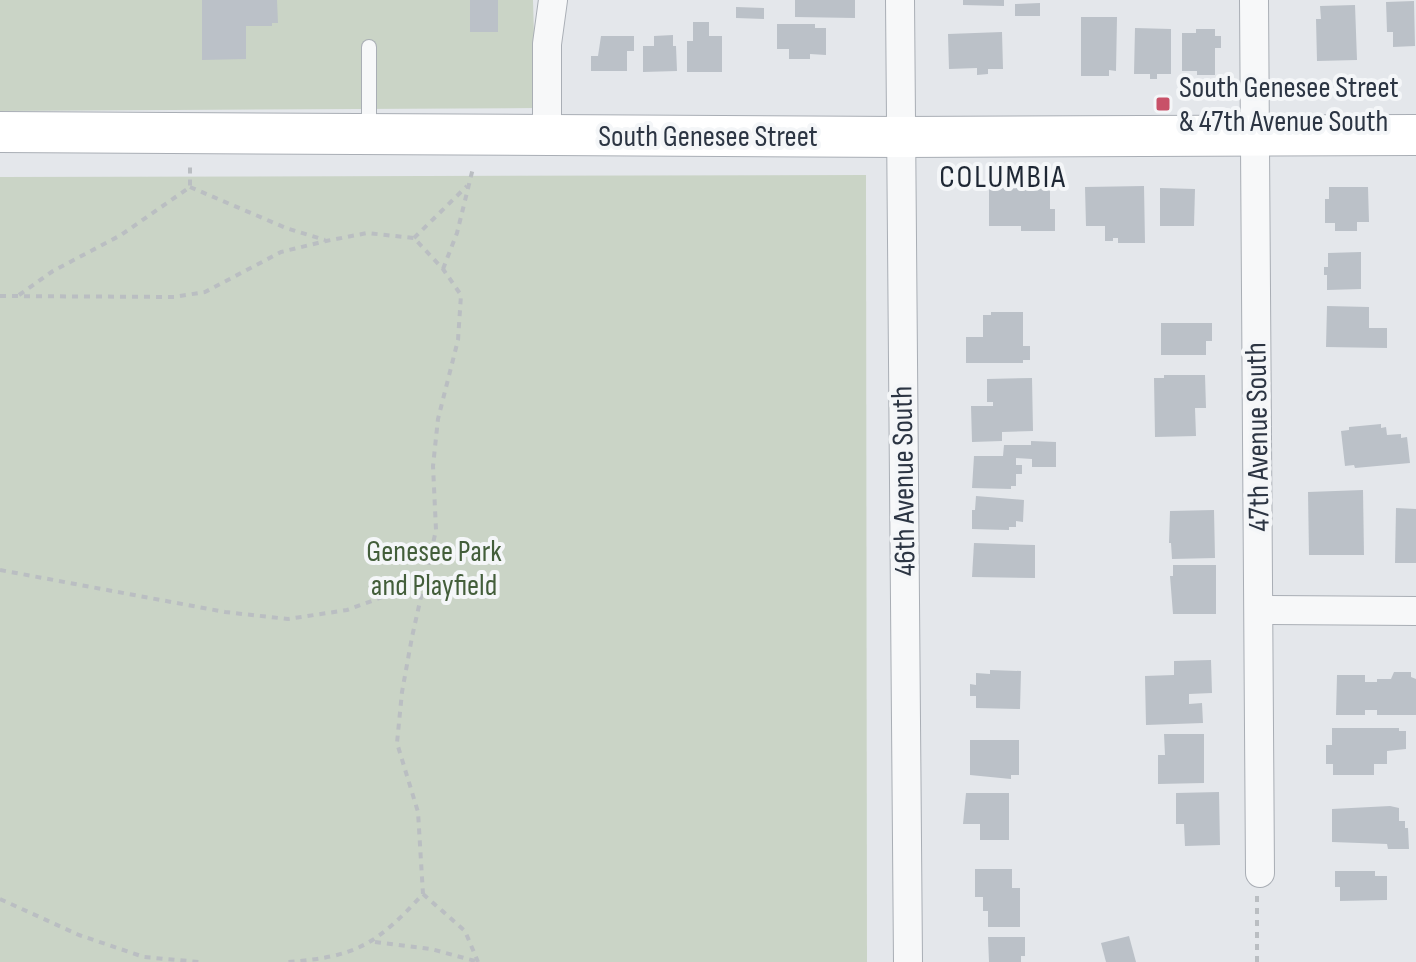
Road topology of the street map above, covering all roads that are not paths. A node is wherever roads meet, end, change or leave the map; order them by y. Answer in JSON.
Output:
{"nodes":[{"id":1,"x":553,"y":0,"type":"edge"},
{"id":2,"x":900,"y":0,"type":"edge"},
{"id":3,"x":1254,"y":0,"type":"edge"},
{"id":4,"x":369,"y":47,"type":"dead end"},
{"id":5,"x":0,"y":132,"type":"edge"},
{"id":6,"x":370,"y":134,"type":"junction"},
{"id":7,"x":547,"y":135,"type":"junction"},
{"id":8,"x":1416,"y":135,"type":"edge"},
{"id":9,"x":1254,"y":136,"type":"junction"},
{"id":10,"x":900,"y":137,"type":"junction"},
{"id":11,"x":1259,"y":610,"type":"junction"},
{"id":12,"x":1416,"y":611,"type":"edge"},
{"id":13,"x":1258,"y":883,"type":"road end"},
{"id":14,"x":908,"y":962,"type":"edge"}],
"edges":[{"from":1,"to":7,"type":"street"},
{"from":2,"to":10,"type":"street","name":"46th Avenue South"},
{"from":3,"to":9,"type":"street","name":"47th Avenue South"},
{"from":4,"to":6,"type":"lane"},
{"from":5,"to":6,"type":"street","name":"South Genesee Street"},
{"from":6,"to":7,"type":"street","name":"South Genesee Street"},
{"from":7,"to":10,"type":"street","name":"South Genesee Street"},
{"from":8,"to":9,"type":"street","name":"South Genesee Street"},
{"from":9,"to":10,"type":"street","name":"South Genesee Street"},
{"from":9,"to":11,"type":"street","name":"47th Avenue South"},
{"from":10,"to":14,"type":"street","name":"46th Avenue South"},
{"from":11,"to":12,"type":"street"},
{"from":11,"to":13,"type":"street","name":"47th Avenue South"}]}
